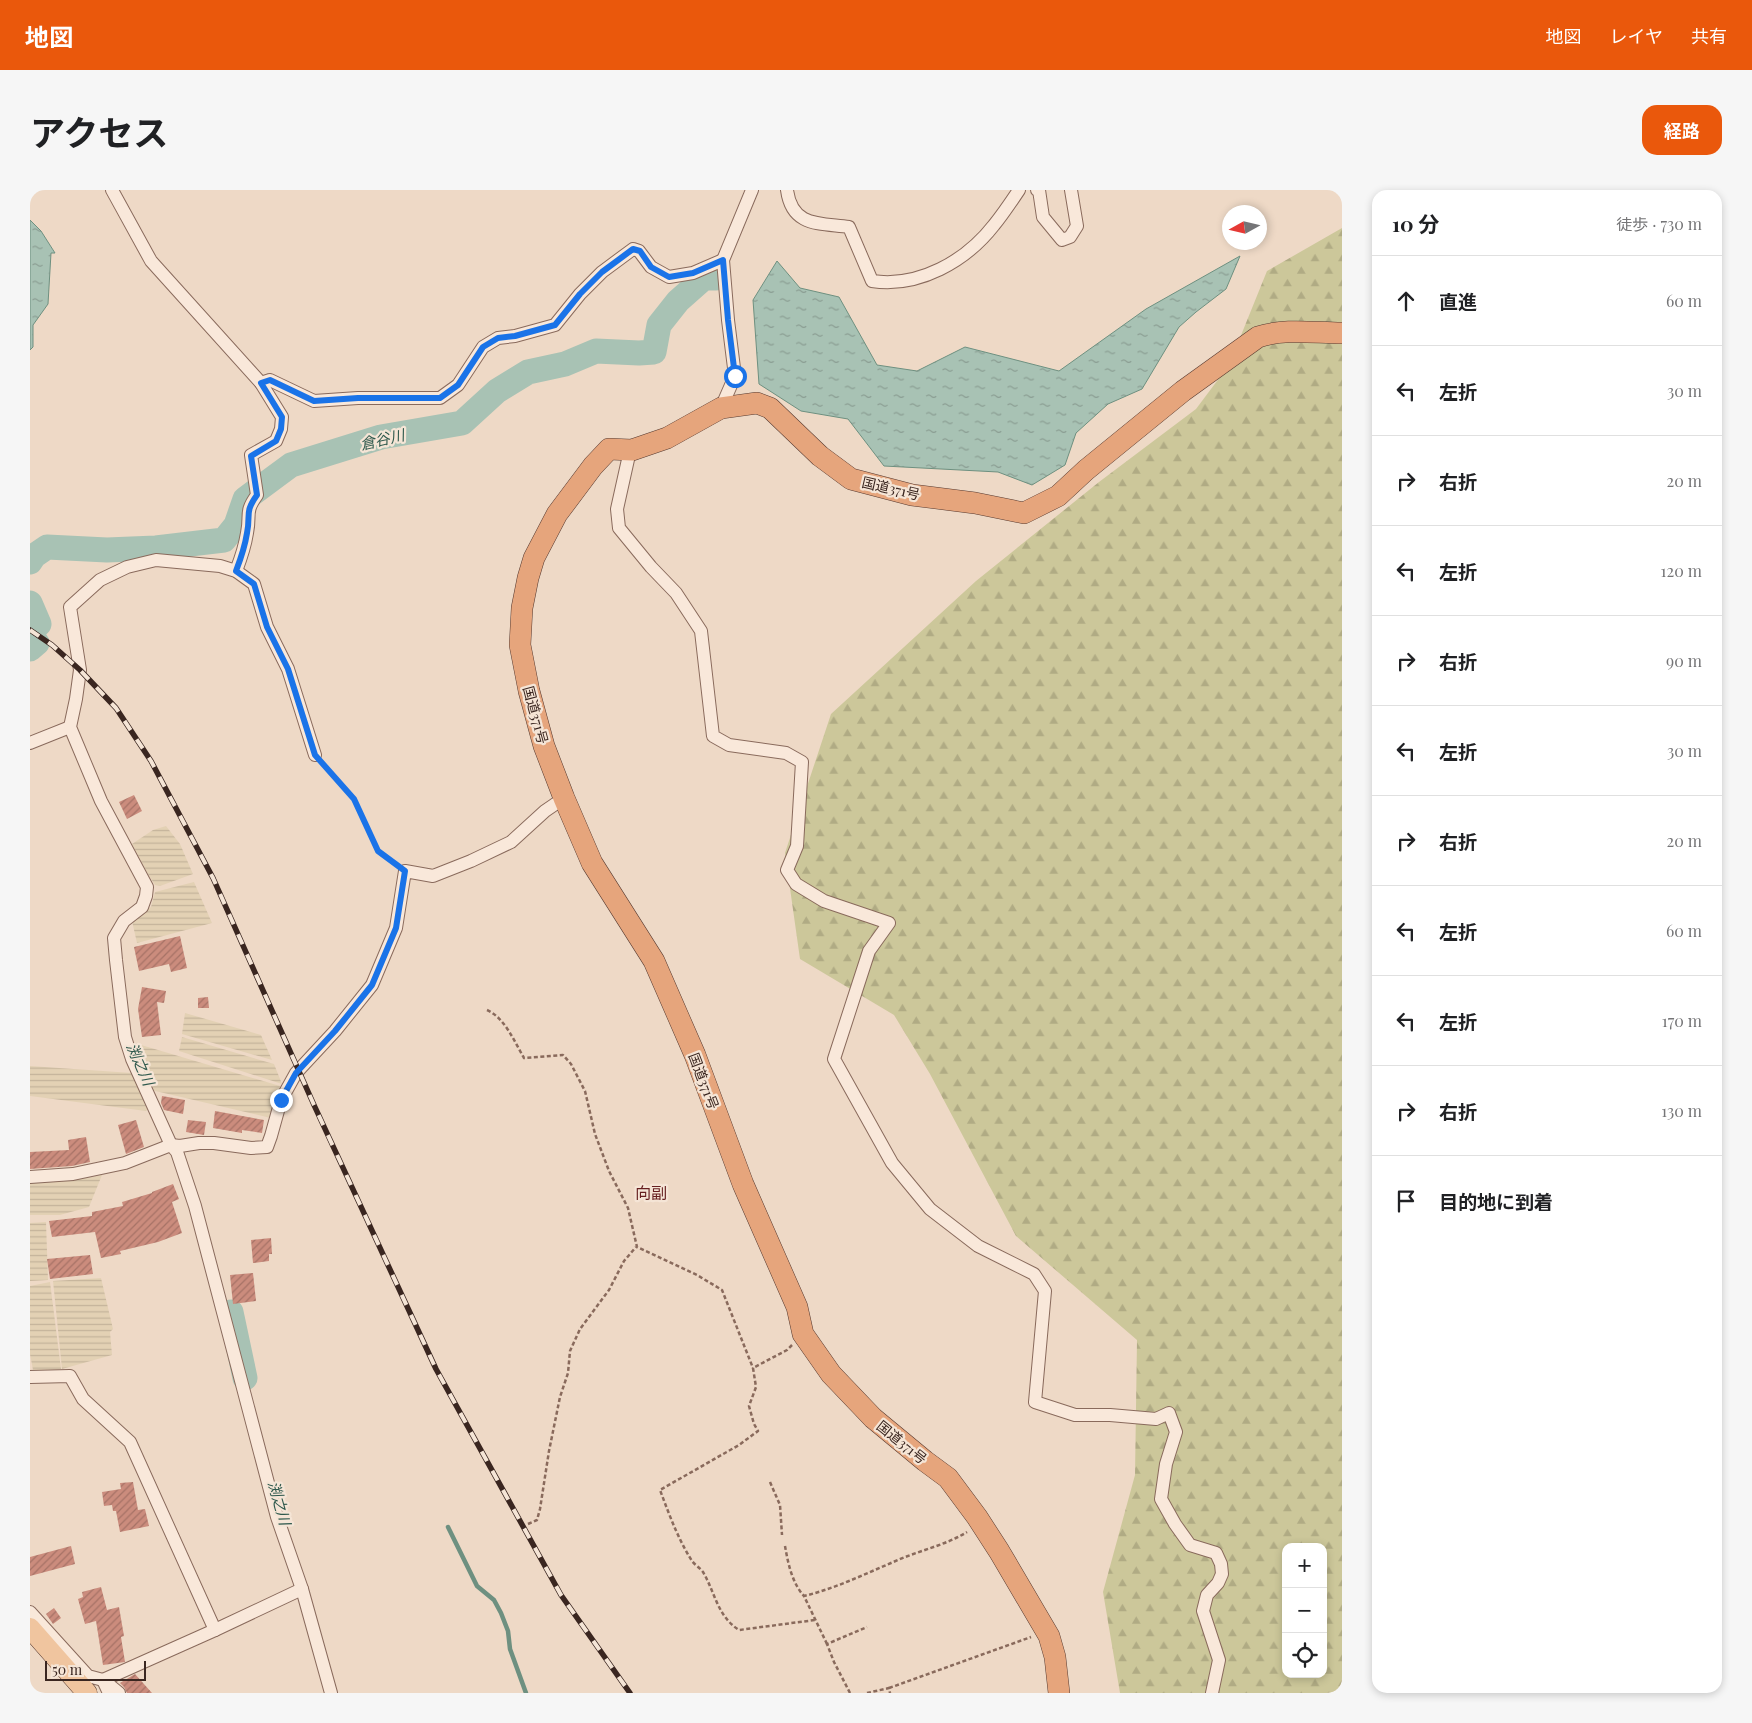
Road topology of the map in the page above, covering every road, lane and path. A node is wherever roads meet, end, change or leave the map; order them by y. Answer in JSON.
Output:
{"nodes":[{"id":1,"x":112,"y":190,"type":"edge"},
{"id":2,"x":752,"y":190,"type":"edge"},
{"id":3,"x":787,"y":190,"type":"edge"},
{"id":4,"x":1019,"y":190,"type":"edge"},
{"id":5,"x":1037,"y":190,"type":"edge"},
{"id":6,"x":1070,"y":190,"type":"edge"},
{"id":7,"x":723,"y":260,"type":"junction"},
{"id":8,"x":1342,"y":333,"type":"edge"},
{"id":9,"x":261,"y":383,"type":"junction"},
{"id":10,"x":721,"y":408,"type":"junction"},
{"id":11,"x":632,"y":450,"type":"junction"},
{"id":12,"x":236,"y":571,"type":"junction"},
{"id":13,"x":70,"y":726,"type":"junction"},
{"id":14,"x":30,"y":743,"type":"edge"},
{"id":15,"x":315,"y":755,"type":"joint"},
{"id":16,"x":564,"y":798,"type":"junction"},
{"id":17,"x":405,"y":871,"type":"junction"},
{"id":18,"x":487,"y":1010,"type":"dead end"},
{"id":19,"x":171,"y":1145,"type":"junction"},
{"id":20,"x":30,"y":1177,"type":"edge"},
{"id":21,"x":637,"y":1247,"type":"junction"},
{"id":22,"x":803,"y":1334,"type":"junction"},
{"id":23,"x":753,"y":1368,"type":"junction"},
{"id":24,"x":30,"y":1377,"type":"edge"},
{"id":25,"x":770,"y":1482,"type":"dead end"},
{"id":26,"x":981,"y":1523,"type":"junction"},
{"id":27,"x":528,"y":1524,"type":"dead end"},
{"id":28,"x":782,"y":1535,"type":"dead end"},
{"id":29,"x":785,"y":1546,"type":"dead end"},
{"id":30,"x":302,"y":1588,"type":"junction"},
{"id":31,"x":804,"y":1596,"type":"junction"},
{"id":32,"x":30,"y":1612,"type":"edge"},
{"id":33,"x":815,"y":1620,"type":"junction"},
{"id":34,"x":867,"y":1627,"type":"dead end"},
{"id":35,"x":30,"y":1628,"type":"edge"},
{"id":36,"x":215,"y":1630,"type":"junction"},
{"id":37,"x":1046,"y":1632,"type":"junction"},
{"id":38,"x":827,"y":1644,"type":"junction"},
{"id":39,"x":103,"y":1680,"type":"junction"},
{"id":40,"x":889,"y":1688,"type":"junction"},
{"id":41,"x":87,"y":1693,"type":"edge"},
{"id":42,"x":109,"y":1693,"type":"edge"},
{"id":43,"x":119,"y":1693,"type":"edge"},
{"id":44,"x":331,"y":1693,"type":"edge"},
{"id":45,"x":850,"y":1693,"type":"edge"},
{"id":46,"x":867,"y":1693,"type":"edge"},
{"id":47,"x":890,"y":1693,"type":"edge"},
{"id":48,"x":1059,"y":1693,"type":"edge"},
{"id":49,"x":1212,"y":1693,"type":"edge"}],
"edges":[{"from":1,"to":9,"type":"street"},
{"from":2,"to":7,"type":"street"},
{"from":3,"to":4,"type":"street"},
{"from":5,"to":6,"type":"street"},
{"from":7,"to":9,"type":"street"},
{"from":7,"to":10,"type":"street"},
{"from":8,"to":10,"type":"highway","name":"国道371号"},
{"from":9,"to":12,"type":"street"},
{"from":10,"to":11,"type":"highway","name":"国道371号"},
{"from":11,"to":16,"type":"highway","name":"国道371号"},
{"from":11,"to":49,"type":"street"},
{"from":12,"to":13,"type":"street"},
{"from":12,"to":15,"type":"street"},
{"from":13,"to":14,"type":"street"},
{"from":13,"to":19,"type":"street"},
{"from":15,"to":17,"type":"path"},
{"from":16,"to":17,"type":"street"},
{"from":16,"to":22,"type":"highway","name":"国道371号"},
{"from":17,"to":19,"type":"street"},
{"from":18,"to":21,"type":"path"},
{"from":19,"to":20,"type":"street"},
{"from":19,"to":30,"type":"street"},
{"from":21,"to":23,"type":"path"},
{"from":21,"to":27,"type":"path"},
{"from":22,"to":23,"type":"path"},
{"from":22,"to":26,"type":"highway","name":"国道371号"},
{"from":23,"to":33,"type":"path"},
{"from":24,"to":36,"type":"street"},
{"from":25,"to":28,"type":"path"},
{"from":26,"to":31,"type":"path"},
{"from":26,"to":37,"type":"highway","name":"国道371号"},
{"from":29,"to":31,"type":"path"},
{"from":30,"to":36,"type":"street"},
{"from":30,"to":44,"type":"street"},
{"from":31,"to":33,"type":"path"},
{"from":32,"to":39,"type":"street"},
{"from":33,"to":38,"type":"path"},
{"from":34,"to":38,"type":"path"},
{"from":35,"to":41,"type":"main road"},
{"from":36,"to":39,"type":"street"},
{"from":37,"to":40,"type":"path"},
{"from":37,"to":48,"type":"highway","name":"国道371号"},
{"from":38,"to":45,"type":"path"},
{"from":39,"to":42,"type":"street"},
{"from":39,"to":43,"type":"street"},
{"from":40,"to":46,"type":"path"},
{"from":40,"to":47,"type":"path"}]}
